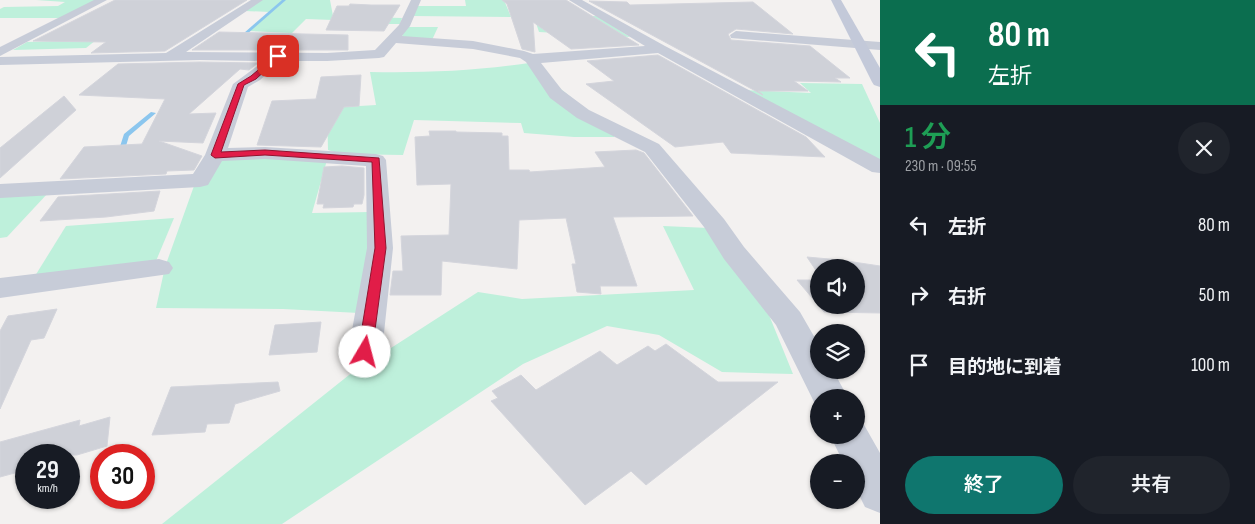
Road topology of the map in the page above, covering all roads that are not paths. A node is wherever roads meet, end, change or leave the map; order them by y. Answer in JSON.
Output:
{"nodes":[{"id":1,"x":102,"y":0,"type":"edge"},
{"id":2,"x":258,"y":0,"type":"edge"},
{"id":3,"x":416,"y":0,"type":"edge"},
{"id":4,"x":574,"y":0,"type":"edge"},
{"id":5,"x":836,"y":0,"type":"edge"},
{"id":6,"x":736,"y":35,"type":"dead end"},
{"id":7,"x":391,"y":39,"type":"junction"},
{"id":8,"x":0,"y":42,"type":"edge"},
{"id":9,"x":19,"y":42,"type":"junction"},
{"id":10,"x":861,"y":44,"type":"junction"},
{"id":11,"x":880,"y":46,"type":"edge"},
{"id":12,"x":660,"y":49,"type":"junction"},
{"id":13,"x":0,"y":52,"type":"edge"},
{"id":14,"x":278,"y":56,"type":"junction"},
{"id":15,"x":169,"y":57,"type":"junction"},
{"id":16,"x":531,"y":59,"type":"junction"},
{"id":17,"x":0,"y":61,"type":"edge"},
{"id":18,"x":880,"y":82,"type":"edge"},
{"id":19,"x":215,"y":155,"type":"junction"},
{"id":20,"x":880,"y":168,"type":"edge"},
{"id":21,"x":0,"y":191,"type":"edge"},
{"id":22,"x":159,"y":268,"type":"dead end"},
{"id":23,"x":0,"y":288,"type":"edge"},
{"id":24,"x":365,"y":352,"type":"dead end"},
{"id":25,"x":825,"y":389,"type":"edge"},
{"id":26,"x":855,"y":444,"type":"edge"},
{"id":27,"x":880,"y":493,"type":"edge"}],
"edges":[{"from":1,"to":9,"type":"street"},
{"from":2,"to":15,"type":"street"},
{"from":3,"to":7,"type":"street"},
{"from":4,"to":12,"type":"street"},
{"from":5,"to":10,"type":"street"},
{"from":6,"to":10,"type":"street"},
{"from":7,"to":14,"type":"street"},
{"from":7,"to":16,"type":"street"},
{"from":8,"to":9,"type":"street"},
{"from":9,"to":13,"type":"street"},
{"from":10,"to":11,"type":"street"},
{"from":10,"to":18,"type":"street"},
{"from":12,"to":16,"type":"street"},
{"from":12,"to":20,"type":"street"},
{"from":14,"to":15,"type":"street"},
{"from":14,"to":19,"type":"street"},
{"from":15,"to":17,"type":"street"},
{"from":16,"to":25,"type":"street"},
{"from":19,"to":21,"type":"street"},
{"from":19,"to":24,"type":"street"},
{"from":22,"to":23,"type":"street"},
{"from":26,"to":27,"type":"street"}]}
